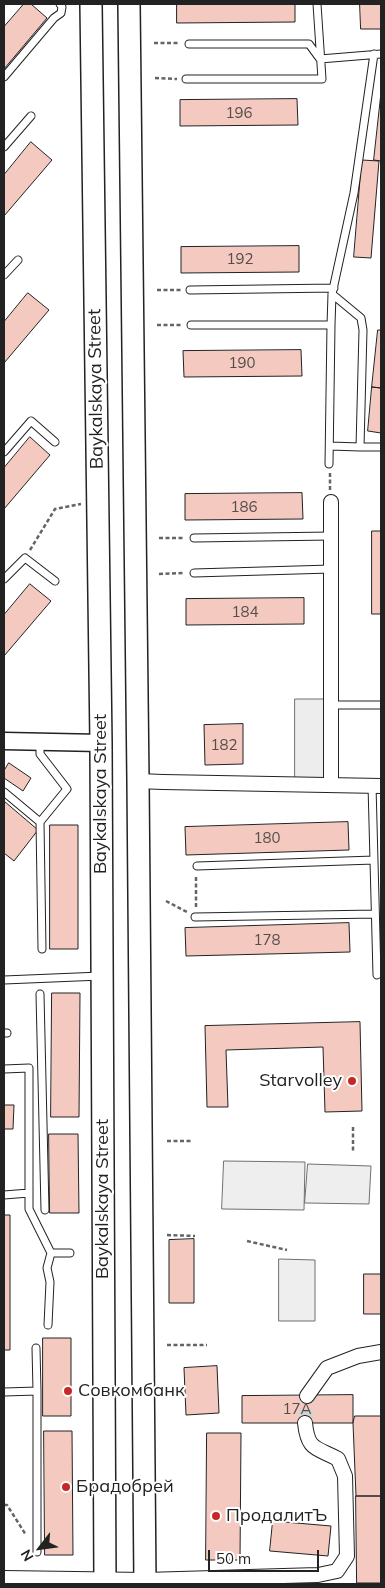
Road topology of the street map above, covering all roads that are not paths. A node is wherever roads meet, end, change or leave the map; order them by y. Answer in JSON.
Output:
{"nodes":[{"id":1,"x":60,"y":4,"type":"edge"},
{"id":2,"x":91,"y":4,"type":"edge"},
{"id":3,"x":129,"y":4,"type":"edge"},
{"id":4,"x":317,"y":4,"type":"edge"},
{"id":5,"x":189,"y":44,"type":"road end"},
{"id":6,"x":378,"y":54,"type":"edge"},
{"id":7,"x":320,"y":59,"type":"junction"},
{"id":8,"x":4,"y":77,"type":"edge"},
{"id":9,"x":186,"y":79,"type":"road end"},
{"id":10,"x":31,"y":116,"type":"dead end"},
{"id":11,"x":4,"y":147,"type":"edge"},
{"id":12,"x":18,"y":260,"type":"dead end"},
{"id":13,"x":4,"y":275,"type":"edge"},
{"id":14,"x":190,"y":290,"type":"road end"},
{"id":15,"x":333,"y":291,"type":"junction"},
{"id":16,"x":191,"y":325,"type":"road end"},
{"id":17,"x":330,"y":325,"type":"junction"},
{"id":18,"x":55,"y":442,"type":"dead end"},
{"id":19,"x":330,"y":446,"type":"junction"},
{"id":20,"x":360,"y":446,"type":"junction"},
{"id":21,"x":381,"y":447,"type":"edge"},
{"id":22,"x":4,"y":452,"type":"edge"},
{"id":23,"x":329,"y":464,"type":"road end"},
{"id":24,"x":331,"y":502,"type":"road end"},
{"id":25,"x":331,"y":536,"type":"junction"},
{"id":26,"x":194,"y":538,"type":"road end"},
{"id":27,"x":331,"y":570,"type":"junction"},
{"id":28,"x":194,"y":573,"type":"road end"},
{"id":29,"x":4,"y":579,"type":"edge"},
{"id":30,"x":55,"y":582,"type":"dead end"},
{"id":31,"x":332,"y":705,"type":"junction"},
{"id":32,"x":381,"y":705,"type":"edge"},
{"id":33,"x":4,"y":741,"type":"edge"},
{"id":34,"x":40,"y":742,"type":"junction"},
{"id":35,"x":101,"y":743,"type":"junction"},
{"id":36,"x":138,"y":781,"type":"junction"},
{"id":37,"x":331,"y":784,"type":"junction"},
{"id":38,"x":377,"y":786,"type":"edge"},
{"id":39,"x":4,"y":792,"type":"edge"},
{"id":40,"x":40,"y":822,"type":"junction"},
{"id":41,"x":374,"y":860,"type":"junction"},
{"id":42,"x":197,"y":866,"type":"road end"},
{"id":43,"x":375,"y":914,"type":"junction"},
{"id":44,"x":195,"y":917,"type":"road end"},
{"id":45,"x":42,"y":949,"type":"dead end"},
{"id":46,"x":377,"y":975,"type":"dead end"},
{"id":47,"x":102,"y":976,"type":"junction"},
{"id":48,"x":4,"y":980,"type":"edge"},
{"id":49,"x":40,"y":994,"type":"dead end"},
{"id":50,"x":4,"y":1070,"type":"edge"},
{"id":51,"x":44,"y":1159,"type":"junction"},
{"id":52,"x":29,"y":1160,"type":"junction"},
{"id":53,"x":29,"y":1193,"type":"junction"},
{"id":54,"x":4,"y":1195,"type":"edge"},
{"id":55,"x":45,"y":1210,"type":"dead end"},
{"id":56,"x":51,"y":1253,"type":"junction"},
{"id":57,"x":70,"y":1253,"type":"dead end"},
{"id":58,"x":48,"y":1325,"type":"dead end"},
{"id":59,"x":36,"y":1348,"type":"dead end"},
{"id":60,"x":381,"y":1352,"type":"edge"},
{"id":61,"x":37,"y":1391,"type":"junction"},
{"id":62,"x":4,"y":1392,"type":"edge"},
{"id":63,"x":307,"y":1396,"type":"tunnel mouth"},
{"id":64,"x":305,"y":1423,"type":"tunnel mouth"},
{"id":65,"x":37,"y":1552,"type":"road end"},
{"id":66,"x":4,"y":1578,"type":"edge"},
{"id":67,"x":60,"y":1581,"type":"edge"},
{"id":68,"x":226,"y":1581,"type":"edge"},
{"id":69,"x":105,"y":1582,"type":"edge"},
{"id":70,"x":145,"y":1582,"type":"edge"}],
"edges":[{"from":1,"to":8,"type":"lane"},
{"from":2,"to":35,"type":"main road","name":"Baykalskaya Street"},
{"from":3,"to":36,"type":"main road","name":"Baykalskaya Street"},
{"from":4,"to":7,"type":"lane"},
{"from":5,"to":7,"type":"lane"},
{"from":6,"to":7,"type":"lane"},
{"from":6,"to":15,"type":"lane"},
{"from":7,"to":9,"type":"lane"},
{"from":10,"to":11,"type":"lane"},
{"from":12,"to":13,"type":"lane"},
{"from":14,"to":15,"type":"lane"},
{"from":15,"to":17,"type":"lane"},
{"from":15,"to":20,"type":"lane"},
{"from":16,"to":17,"type":"lane"},
{"from":17,"to":19,"type":"lane"},
{"from":18,"to":22,"type":"lane"},
{"from":19,"to":20,"type":"lane"},
{"from":19,"to":23,"type":"lane"},
{"from":20,"to":21,"type":"lane"},
{"from":24,"to":25,"type":"street"},
{"from":25,"to":26,"type":"lane"},
{"from":25,"to":27,"type":"street"},
{"from":27,"to":28,"type":"lane"},
{"from":27,"to":31,"type":"street"},
{"from":29,"to":30,"type":"lane"},
{"from":31,"to":32,"type":"lane"},
{"from":31,"to":37,"type":"street"},
{"from":33,"to":34,"type":"street"},
{"from":34,"to":35,"type":"street"},
{"from":34,"to":40,"type":"lane"},
{"from":35,"to":47,"type":"main road","name":"Baykalskaya Street"},
{"from":36,"to":37,"type":"street"},
{"from":36,"to":70,"type":"main road","name":"Baykalskaya Street"},
{"from":37,"to":38,"type":"street"},
{"from":38,"to":41,"type":"lane"},
{"from":39,"to":40,"type":"lane"},
{"from":40,"to":45,"type":"lane"},
{"from":41,"to":42,"type":"lane"},
{"from":41,"to":43,"type":"lane"},
{"from":43,"to":44,"type":"lane"},
{"from":43,"to":46,"type":"lane"},
{"from":47,"to":48,"type":"lane"},
{"from":47,"to":69,"type":"main road","name":"Baykalskaya Street"},
{"from":49,"to":51,"type":"lane"},
{"from":50,"to":52,"type":"lane"},
{"from":51,"to":52,"type":"lane"},
{"from":51,"to":55,"type":"lane"},
{"from":52,"to":53,"type":"lane"},
{"from":53,"to":54,"type":"lane"},
{"from":53,"to":56,"type":"lane"},
{"from":56,"to":57,"type":"lane"},
{"from":56,"to":58,"type":"lane"},
{"from":59,"to":61,"type":"lane"},
{"from":60,"to":63,"type":"street"},
{"from":61,"to":62,"type":"lane"},
{"from":61,"to":65,"type":"lane"},
{"from":64,"to":68,"type":"street"},
{"from":66,"to":67,"type":"street"},
{"from":67,"to":69,"type":"street"},
{"from":68,"to":70,"type":"street"},
{"from":69,"to":70,"type":"street"}]}
